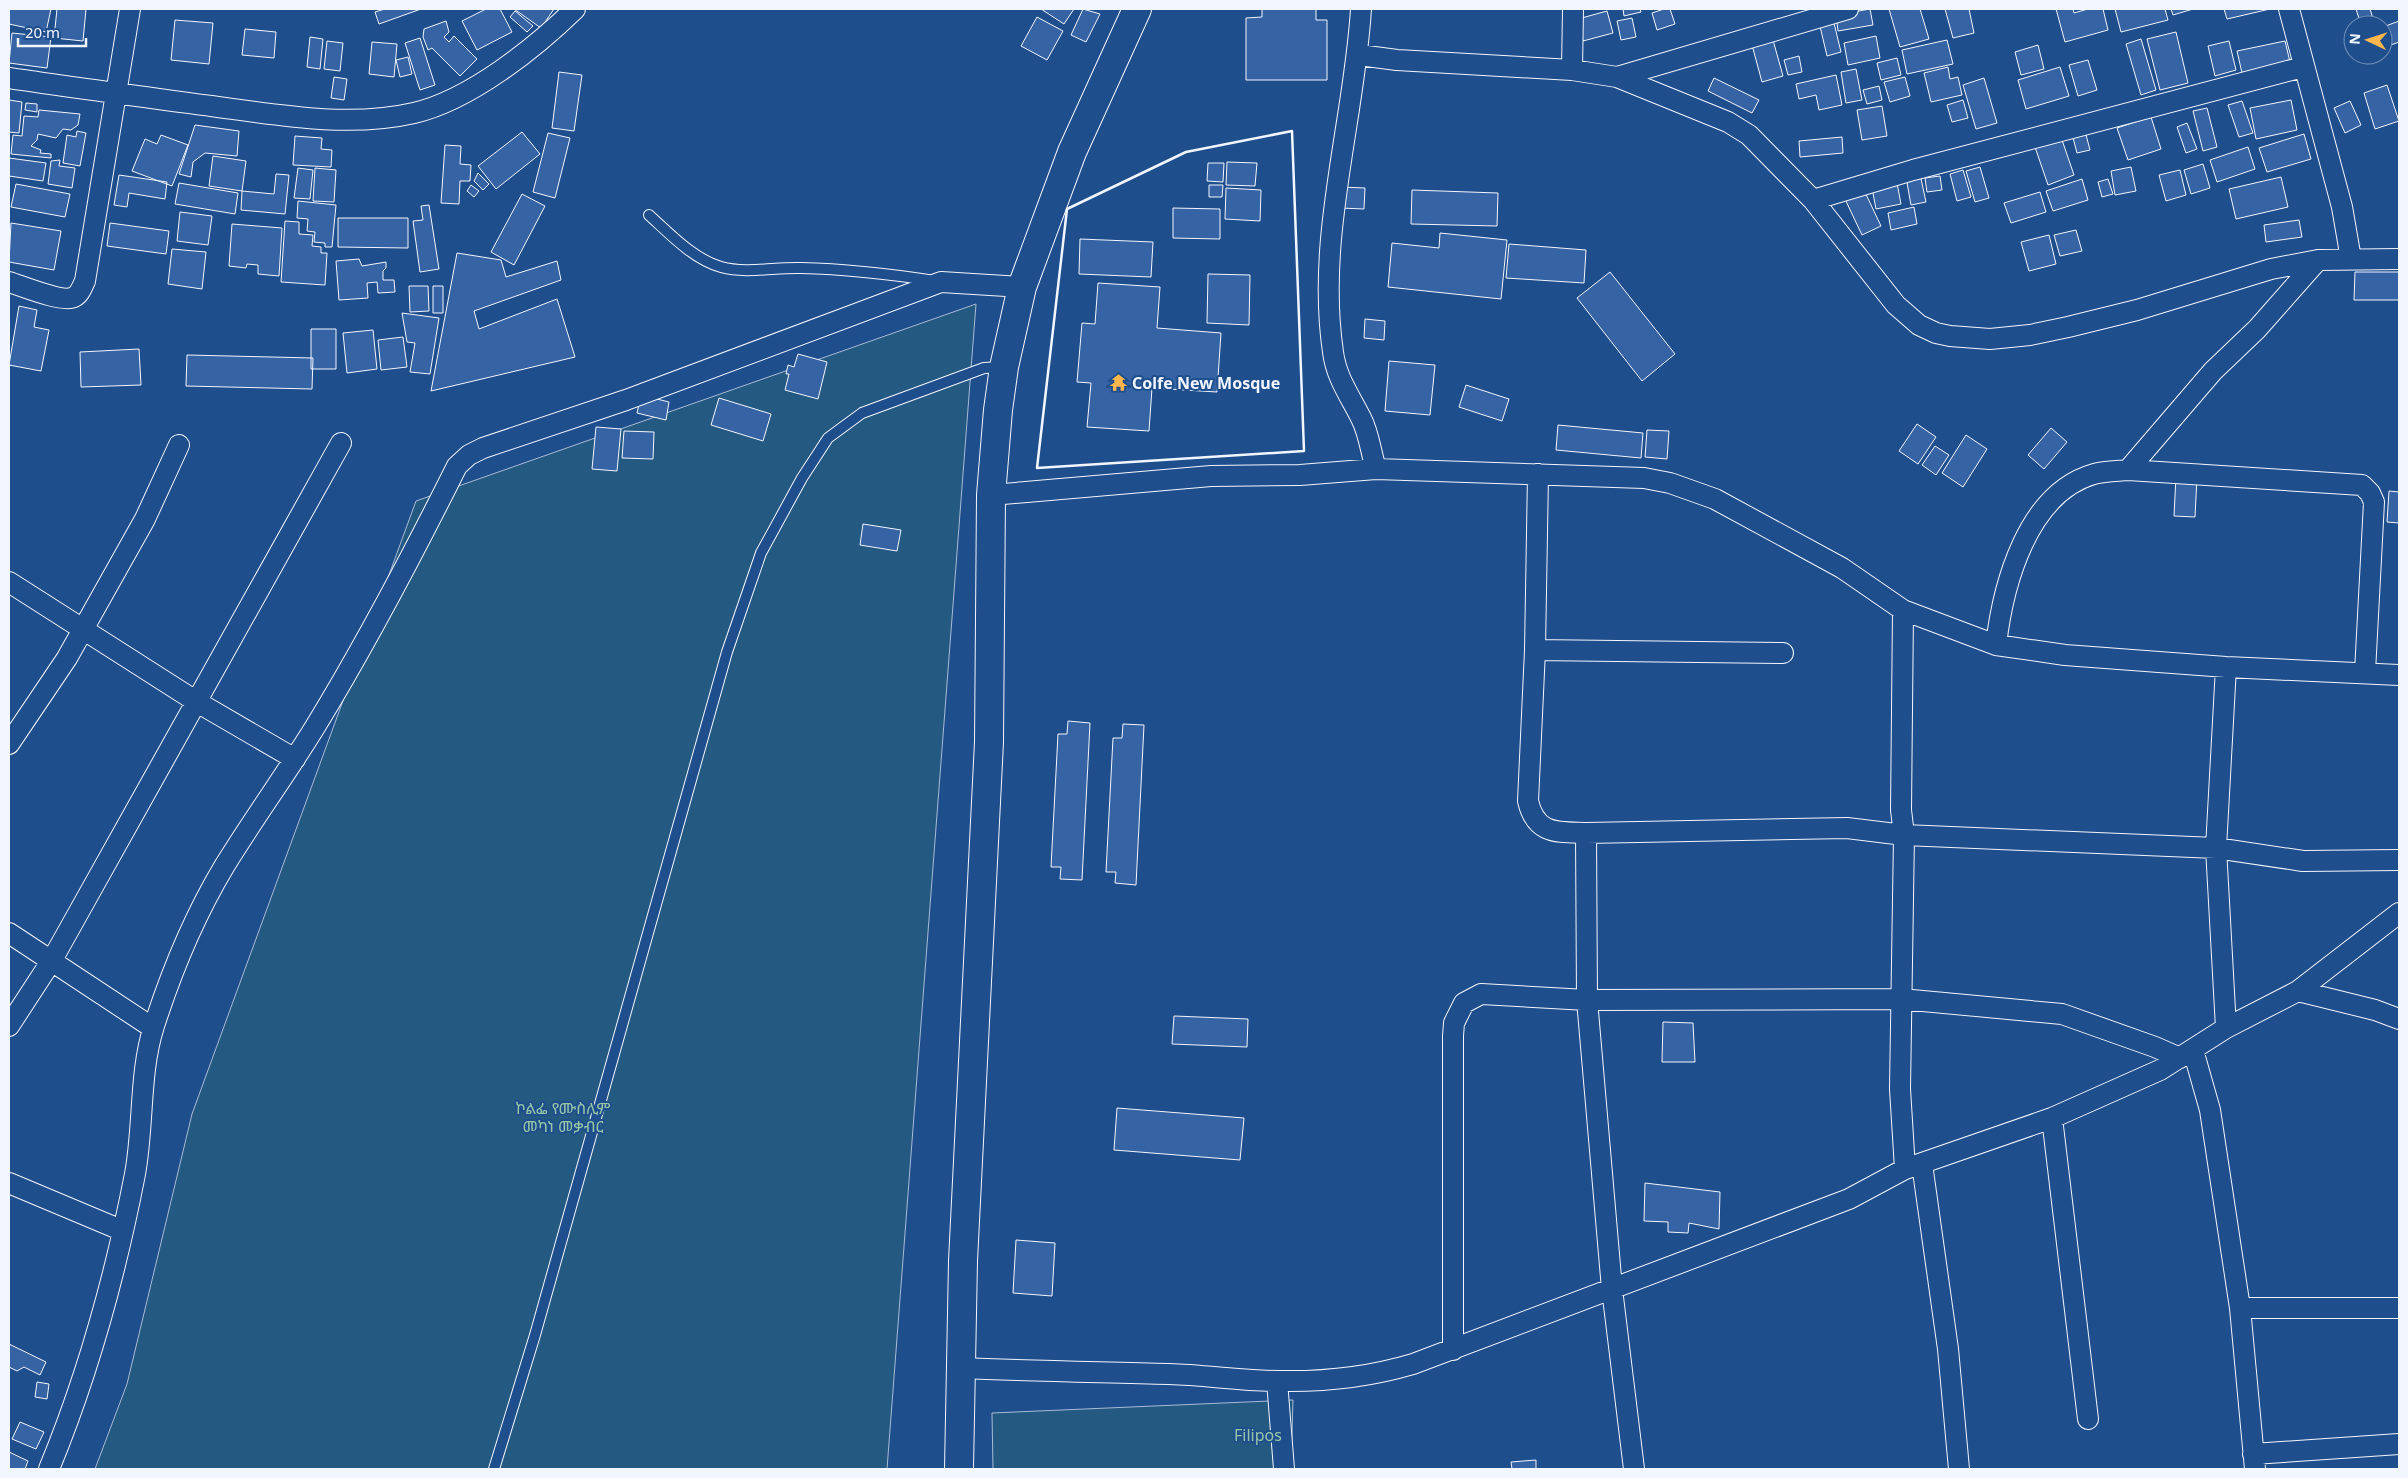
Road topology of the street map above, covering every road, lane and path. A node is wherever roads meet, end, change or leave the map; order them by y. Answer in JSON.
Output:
{"nodes":[{"id":1,"x":130,"y":9,"type":"edge"},
{"id":2,"x":575,"y":9,"type":"edge"},
{"id":3,"x":1137,"y":9,"type":"edge"},
{"id":4,"x":1361,"y":9,"type":"edge"},
{"id":5,"x":1573,"y":9,"type":"edge"},
{"id":6,"x":1848,"y":9,"type":"edge"},
{"id":7,"x":2289,"y":9,"type":"edge"},
{"id":8,"x":1358,"y":54,"type":"junction"},
{"id":9,"x":2303,"y":67,"type":"junction"},
{"id":10,"x":1572,"y":70,"type":"junction"},
{"id":11,"x":1617,"y":77,"type":"junction"},
{"id":12,"x":9,"y":78,"type":"edge"},
{"id":13,"x":116,"y":94,"type":"junction"},
{"id":14,"x":1813,"y":200,"type":"junction"},
{"id":15,"x":649,"y":215,"type":"dead end"},
{"id":16,"x":2351,"y":259,"type":"junction"},
{"id":17,"x":2399,"y":259,"type":"edge"},
{"id":18,"x":2318,"y":260,"type":"junction"},
{"id":19,"x":9,"y":282,"type":"edge"},
{"id":20,"x":941,"y":282,"type":"junction"},
{"id":21,"x":1022,"y":287,"type":"junction"},
{"id":22,"x":1004,"y":367,"type":"junction"},
{"id":23,"x":341,"y":443,"type":"dead end"},
{"id":24,"x":179,"y":445,"type":"dead end"},
{"id":25,"x":1376,"y":469,"type":"junction"},
{"id":26,"x":2128,"y":470,"type":"junction"},
{"id":27,"x":1538,"y":474,"type":"junction"},
{"id":28,"x":991,"y":495,"type":"junction"},
{"id":29,"x":9,"y":582,"type":"edge"},
{"id":30,"x":1903,"y":610,"type":"junction"},
{"id":31,"x":83,"y":629,"type":"junction"},
{"id":32,"x":1996,"y":645,"type":"junction"},
{"id":33,"x":1535,"y":650,"type":"junction"},
{"id":34,"x":1783,"y":653,"type":"dead end"},
{"id":35,"x":2226,"y":667,"type":"junction"},
{"id":36,"x":2365,"y":672,"type":"junction"},
{"id":37,"x":2399,"y":675,"type":"edge"},
{"id":38,"x":198,"y":702,"type":"junction"},
{"id":39,"x":9,"y":744,"type":"edge"},
{"id":40,"x":295,"y":759,"type":"junction"},
{"id":41,"x":1586,"y":833,"type":"junction"},
{"id":42,"x":1904,"y":835,"type":"junction"},
{"id":43,"x":2216,"y":848,"type":"junction"},
{"id":44,"x":2399,"y":860,"type":"edge"},
{"id":45,"x":2399,"y":913,"type":"edge"},
{"id":46,"x":9,"y":933,"type":"edge"},
{"id":47,"x":52,"y":960,"type":"junction"},
{"id":48,"x":2298,"y":990,"type":"junction"},
{"id":49,"x":1901,"y":999,"type":"junction"},
{"id":50,"x":1587,"y":1000,"type":"junction"},
{"id":51,"x":2399,"y":1019,"type":"edge"},
{"id":52,"x":9,"y":1026,"type":"edge"},
{"id":53,"x":153,"y":1028,"type":"junction"},
{"id":54,"x":2226,"y":1028,"type":"junction"},
{"id":55,"x":2187,"y":1054,"type":"junction"},
{"id":56,"x":2052,"y":1118,"type":"junction"},
{"id":57,"x":1914,"y":1166,"type":"junction"},
{"id":58,"x":9,"y":1183,"type":"edge"},
{"id":59,"x":122,"y":1230,"type":"junction"},
{"id":60,"x":1612,"y":1289,"type":"junction"},
{"id":61,"x":2240,"y":1308,"type":"junction"},
{"id":62,"x":2399,"y":1308,"type":"edge"},
{"id":63,"x":1453,"y":1350,"type":"junction"},
{"id":64,"x":961,"y":1368,"type":"junction"},
{"id":65,"x":1277,"y":1382,"type":"junction"},
{"id":66,"x":2088,"y":1419,"type":"dead end"},
{"id":67,"x":2399,"y":1444,"type":"edge"},
{"id":68,"x":2254,"y":1462,"type":"edge"},
{"id":69,"x":49,"y":1469,"type":"edge"},
{"id":70,"x":494,"y":1469,"type":"edge"},
{"id":71,"x":959,"y":1469,"type":"edge"},
{"id":72,"x":1284,"y":1469,"type":"edge"},
{"id":73,"x":1634,"y":1469,"type":"edge"},
{"id":74,"x":1959,"y":1469,"type":"edge"}],
"edges":[{"from":1,"to":13,"type":"street"},
{"from":2,"to":13,"type":"street"},
{"from":3,"to":21,"type":"street"},
{"from":4,"to":8,"type":"street"},
{"from":5,"to":10,"type":"street"},
{"from":6,"to":11,"type":"street"},
{"from":7,"to":9,"type":"street"},
{"from":8,"to":10,"type":"street"},
{"from":8,"to":25,"type":"street"},
{"from":9,"to":14,"type":"street"},
{"from":9,"to":16,"type":"street"},
{"from":10,"to":11,"type":"street"},
{"from":11,"to":14,"type":"street"},
{"from":12,"to":13,"type":"street"},
{"from":13,"to":19,"type":"street"},
{"from":14,"to":18,"type":"street"},
{"from":15,"to":20,"type":"lane"},
{"from":16,"to":17,"type":"street"},
{"from":16,"to":18,"type":"street"},
{"from":18,"to":26,"type":"street"},
{"from":20,"to":21,"type":"street"},
{"from":20,"to":40,"type":"street"},
{"from":21,"to":22,"type":"street"},
{"from":22,"to":28,"type":"street"},
{"from":22,"to":70,"type":"lane"},
{"from":23,"to":38,"type":"street"},
{"from":24,"to":31,"type":"street"},
{"from":25,"to":27,"type":"street"},
{"from":25,"to":28,"type":"street"},
{"from":26,"to":32,"type":"street"},
{"from":26,"to":36,"type":"street"},
{"from":27,"to":30,"type":"street"},
{"from":27,"to":33,"type":"street"},
{"from":28,"to":64,"type":"street"},
{"from":29,"to":31,"type":"street"},
{"from":30,"to":32,"type":"street"},
{"from":30,"to":42,"type":"street"},
{"from":31,"to":38,"type":"street"},
{"from":31,"to":39,"type":"street"},
{"from":32,"to":35,"type":"street"},
{"from":33,"to":34,"type":"street"},
{"from":33,"to":41,"type":"street"},
{"from":35,"to":36,"type":"street"},
{"from":35,"to":43,"type":"street"},
{"from":36,"to":37,"type":"street"},
{"from":38,"to":40,"type":"street"},
{"from":38,"to":47,"type":"street"},
{"from":40,"to":53,"type":"street"},
{"from":41,"to":42,"type":"street"},
{"from":41,"to":50,"type":"street"},
{"from":42,"to":43,"type":"street"},
{"from":42,"to":49,"type":"street"},
{"from":43,"to":44,"type":"street"},
{"from":43,"to":54,"type":"street"},
{"from":45,"to":48,"type":"street"},
{"from":46,"to":47,"type":"street"},
{"from":47,"to":52,"type":"street"},
{"from":47,"to":53,"type":"street"},
{"from":48,"to":51,"type":"street"},
{"from":48,"to":54,"type":"street"},
{"from":49,"to":50,"type":"street"},
{"from":49,"to":55,"type":"street"},
{"from":49,"to":57,"type":"street"},
{"from":50,"to":60,"type":"street"},
{"from":50,"to":63,"type":"street"},
{"from":53,"to":59,"type":"street"},
{"from":54,"to":55,"type":"street"},
{"from":55,"to":56,"type":"street"},
{"from":55,"to":61,"type":"street"},
{"from":56,"to":57,"type":"street"},
{"from":56,"to":66,"type":"street"},
{"from":57,"to":60,"type":"street"},
{"from":57,"to":74,"type":"street"},
{"from":58,"to":59,"type":"street"},
{"from":59,"to":69,"type":"street"},
{"from":60,"to":63,"type":"street"},
{"from":60,"to":73,"type":"street"},
{"from":61,"to":62,"type":"street"},
{"from":61,"to":68,"type":"street"},
{"from":63,"to":65,"type":"street"},
{"from":64,"to":65,"type":"street"},
{"from":64,"to":71,"type":"street"},
{"from":65,"to":72,"type":"street"},
{"from":67,"to":68,"type":"street"}]}
